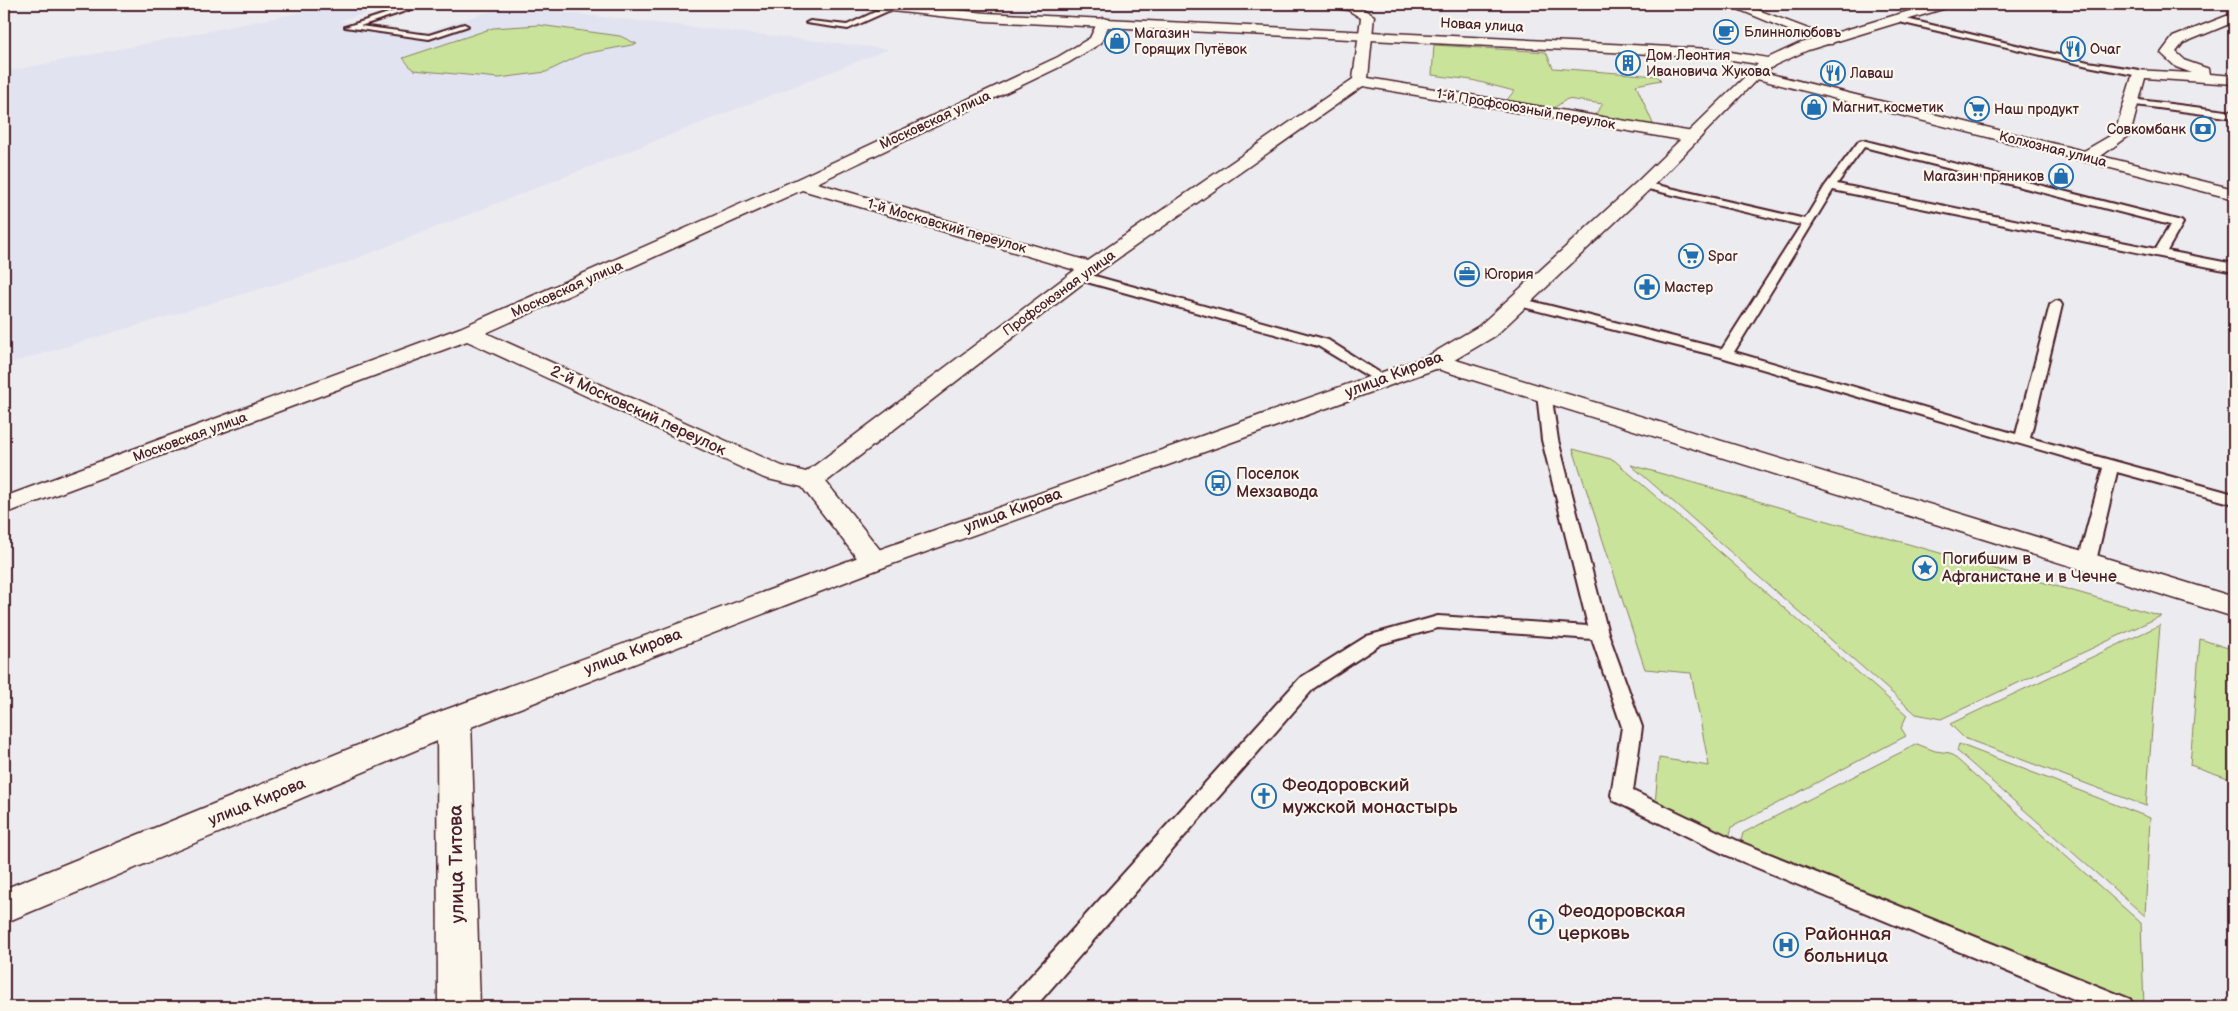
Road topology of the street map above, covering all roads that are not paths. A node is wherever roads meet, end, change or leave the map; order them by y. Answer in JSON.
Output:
{"nodes":[{"id":1,"x":423,"y":4,"type":"edge"},
{"id":2,"x":863,"y":4,"type":"edge"},
{"id":3,"x":1333,"y":4,"type":"edge"},
{"id":4,"x":1732,"y":4,"type":"edge"},
{"id":5,"x":1946,"y":4,"type":"edge"},
{"id":6,"x":1000,"y":5,"type":"dead end"},
{"id":7,"x":893,"y":7,"type":"junction"},
{"id":8,"x":986,"y":16,"type":"junction"},
{"id":9,"x":2234,"y":17,"type":"edge"},
{"id":10,"x":1898,"y":19,"type":"junction"},
{"id":11,"x":1104,"y":22,"type":"junction"},
{"id":12,"x":810,"y":23,"type":"dead end"},
{"id":13,"x":464,"y":26,"type":"dead end"},
{"id":14,"x":1366,"y":35,"type":"junction"},
{"id":15,"x":1827,"y":41,"type":"junction"},
{"id":16,"x":1762,"y":68,"type":"junction"},
{"id":17,"x":2139,"y":73,"type":"junction"},
{"id":18,"x":2234,"y":79,"type":"edge"},
{"id":19,"x":1360,"y":80,"type":"junction"},
{"id":20,"x":2131,"y":102,"type":"junction"},
{"id":21,"x":2234,"y":115,"type":"edge"},
{"id":22,"x":1693,"y":137,"type":"junction"},
{"id":23,"x":2087,"y":157,"type":"junction"},
{"id":24,"x":802,"y":184,"type":"junction"},
{"id":25,"x":1644,"y":185,"type":"junction"},
{"id":26,"x":1830,"y":186,"type":"junction"},
{"id":27,"x":2234,"y":194,"type":"edge"},
{"id":28,"x":1808,"y":223,"type":"junction"},
{"id":29,"x":2160,"y":252,"type":"junction"},
{"id":30,"x":2234,"y":268,"type":"edge"},
{"id":31,"x":1086,"y":272,"type":"junction"},
{"id":32,"x":1519,"y":302,"type":"junction"},
{"id":33,"x":2056,"y":305,"type":"dead end"},
{"id":34,"x":468,"y":333,"type":"junction"},
{"id":35,"x":1726,"y":354,"type":"junction"},
{"id":36,"x":1436,"y":361,"type":"junction"},
{"id":37,"x":1384,"y":380,"type":"junction"},
{"id":38,"x":1544,"y":393,"type":"junction"},
{"id":39,"x":2022,"y":440,"type":"junction"},
{"id":40,"x":2111,"y":466,"type":"junction"},
{"id":41,"x":811,"y":481,"type":"junction"},
{"id":42,"x":2234,"y":499,"type":"edge"},
{"id":43,"x":4,"y":506,"type":"edge"},
{"id":44,"x":874,"y":561,"type":"junction"},
{"id":45,"x":2087,"y":561,"type":"junction"},
{"id":46,"x":2234,"y":607,"type":"edge"},
{"id":47,"x":1600,"y":633,"type":"junction"},
{"id":48,"x":454,"y":720,"type":"junction"},
{"id":49,"x":4,"y":906,"type":"edge"},
{"id":50,"x":459,"y":1007,"type":"edge"},
{"id":51,"x":1019,"y":1007,"type":"edge"},
{"id":52,"x":2121,"y":1007,"type":"edge"}],
"edges":[{"from":1,"to":13,"type":"lane"},
{"from":2,"to":7,"type":"street","name":"Новая улица"},
{"from":3,"to":14,"type":"street"},
{"from":4,"to":15,"type":"street"},
{"from":5,"to":10,"type":"street","name":"улица Кирова"},
{"from":6,"to":8,"type":"street"},
{"from":7,"to":8,"type":"street","name":"Новая улица"},
{"from":7,"to":12,"type":"lane"},
{"from":8,"to":11,"type":"street","name":"Новая улица"},
{"from":9,"to":18,"type":"street"},
{"from":10,"to":15,"type":"street","name":"улица Кирова"},
{"from":10,"to":17,"type":"lane"},
{"from":11,"to":14,"type":"street","name":"Новая улица"},
{"from":11,"to":24,"type":"street","name":"Московская улица"},
{"from":14,"to":16,"type":"street","name":"Новая улица"},
{"from":14,"to":19,"type":"street"},
{"from":15,"to":16,"type":"street","name":"улица Кирова"},
{"from":16,"to":22,"type":"street","name":"улица Кирова"},
{"from":16,"to":23,"type":"street","name":"Колхозная улица"},
{"from":17,"to":18,"type":"street"},
{"from":17,"to":20,"type":"street"},
{"from":19,"to":22,"type":"street","name":"1-й Профсоюзный переулок"},
{"from":19,"to":31,"type":"street","name":"Профсоюзная улица"},
{"from":20,"to":21,"type":"lane"},
{"from":20,"to":23,"type":"street"},
{"from":22,"to":25,"type":"street","name":"улица Кирова"},
{"from":23,"to":27,"type":"street","name":"Колхозная улица"},
{"from":24,"to":31,"type":"street","name":"1-й Московский переулок"},
{"from":24,"to":34,"type":"street","name":"Московская улица"},
{"from":25,"to":28,"type":"lane"},
{"from":25,"to":32,"type":"street","name":"улица Кирова"},
{"from":26,"to":28,"type":"lane"},
{"from":26,"to":29,"type":"lane"},
{"from":26,"to":29,"type":"lane"},
{"from":28,"to":35,"type":"lane"},
{"from":29,"to":30,"type":"lane"},
{"from":31,"to":37,"type":"lane"},
{"from":31,"to":41,"type":"street","name":"Профсоюзная улица"},
{"from":32,"to":35,"type":"lane"},
{"from":32,"to":36,"type":"street","name":"улица Кирова"},
{"from":33,"to":39,"type":"lane"},
{"from":34,"to":41,"type":"street","name":"2-й Московский переулок"},
{"from":34,"to":43,"type":"street","name":"Московская улица"},
{"from":35,"to":39,"type":"lane"},
{"from":36,"to":37,"type":"street","name":"улица Кирова"},
{"from":36,"to":38,"type":"street"},
{"from":37,"to":44,"type":"street","name":"улица Кирова"},
{"from":38,"to":45,"type":"street"},
{"from":38,"to":47,"type":"lane"},
{"from":39,"to":40,"type":"lane"},
{"from":40,"to":42,"type":"lane"},
{"from":40,"to":45,"type":"lane"},
{"from":41,"to":44,"type":"street"},
{"from":44,"to":48,"type":"street","name":"улица Кирова"},
{"from":45,"to":46,"type":"street"},
{"from":47,"to":51,"type":"lane"},
{"from":47,"to":52,"type":"lane"},
{"from":48,"to":49,"type":"street","name":"улица Кирова"},
{"from":48,"to":50,"type":"street","name":"улица Титова"}]}
